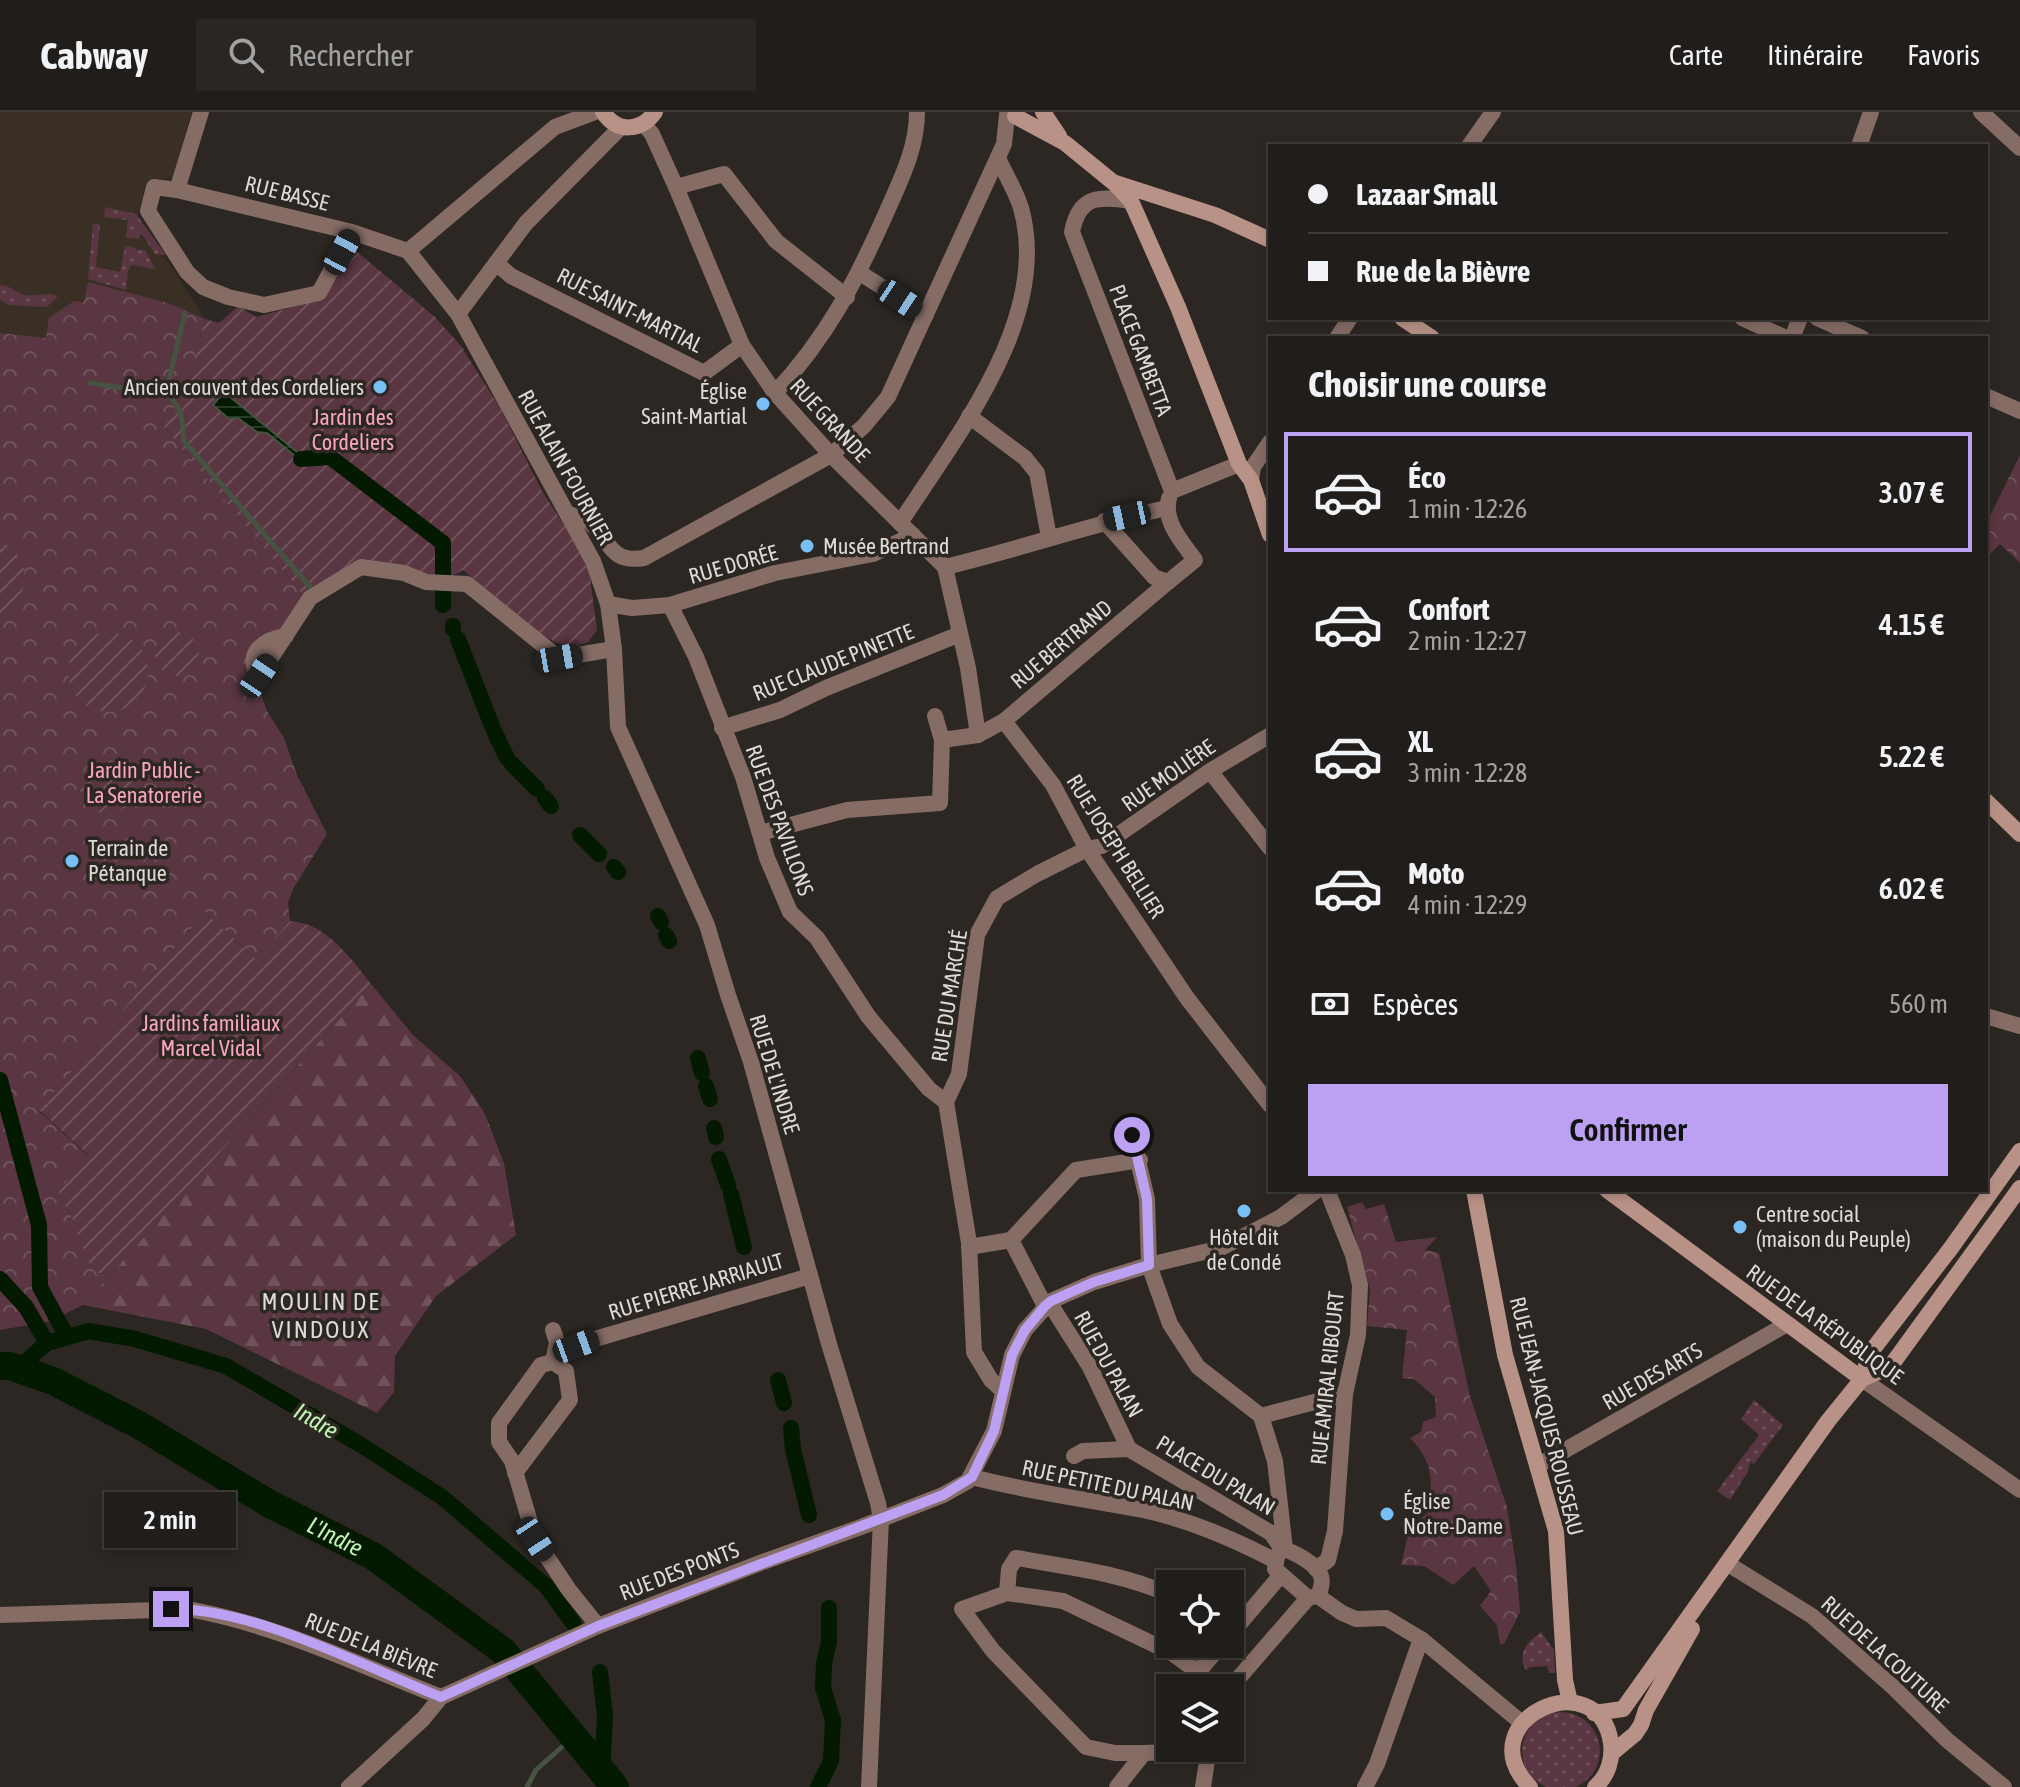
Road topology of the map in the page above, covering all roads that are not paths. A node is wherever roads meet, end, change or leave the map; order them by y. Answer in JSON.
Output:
{"nodes":[{"id":1,"x":201,"y":112,"type":"edge"},
{"id":2,"x":595,"y":112,"type":"edge"},
{"id":3,"x":603,"y":112,"type":"edge"},
{"id":4,"x":917,"y":112,"type":"edge"},
{"id":5,"x":1043,"y":112,"type":"edge"},
{"id":6,"x":1493,"y":112,"type":"edge"},
{"id":7,"x":1871,"y":112,"type":"edge"},
{"id":8,"x":1981,"y":112,"type":"edge"},
{"id":9,"x":1012,"y":114,"type":"edge"},
{"id":10,"x":650,"y":118,"type":"edge"},
{"id":11,"x":554,"y":119,"type":"edge"},
{"id":12,"x":621,"y":127,"type":"junction"},
{"id":13,"x":1065,"y":143,"type":"junction"},
{"id":14,"x":1470,"y":144,"type":"edge"},
{"id":15,"x":1860,"y":144,"type":"edge"},
{"id":16,"x":2020,"y":148,"type":"edge"},
{"id":17,"x":998,"y":158,"type":"junction"},
{"id":18,"x":1114,"y":183,"type":"junction"},
{"id":19,"x":676,"y":187,"type":"junction"},
{"id":20,"x":177,"y":190,"type":"junction"},
{"id":21,"x":1131,"y":201,"type":"junction"},
{"id":22,"x":352,"y":232,"type":"junction"},
{"id":23,"x":1268,"y":239,"type":"edge"},
{"id":24,"x":408,"y":251,"type":"junction"},
{"id":25,"x":496,"y":263,"type":"junction"},
{"id":26,"x":860,"y":273,"type":"junction"},
{"id":27,"x":847,"y":297,"type":"junction"},
{"id":28,"x":458,"y":314,"type":"junction"},
{"id":29,"x":926,"y":315,"type":"junction"},
{"id":30,"x":1405,"y":320,"type":"edge"},
{"id":31,"x":1746,"y":320,"type":"edge"},
{"id":32,"x":1822,"y":320,"type":"edge"},
{"id":33,"x":1429,"y":336,"type":"edge"},
{"id":34,"x":1782,"y":336,"type":"edge"},
{"id":35,"x":1858,"y":336,"type":"edge"},
{"id":36,"x":742,"y":345,"type":"junction"},
{"id":37,"x":775,"y":393,"type":"junction"},
{"id":38,"x":1988,"y":397,"type":"edge"},
{"id":39,"x":2020,"y":411,"type":"edge"},
{"id":40,"x":969,"y":416,"type":"junction"},
{"id":41,"x":1268,"y":445,"type":"edge"},
{"id":42,"x":831,"y":455,"type":"junction"},
{"id":43,"x":1239,"y":464,"type":"junction"},
{"id":44,"x":1251,"y":480,"type":"junction"},
{"id":45,"x":1172,"y":491,"type":"junction"},
{"id":46,"x":1167,"y":508,"type":"junction"},
{"id":47,"x":1150,"y":512,"type":"junction"},
{"id":48,"x":569,"y":514,"type":"junction"},
{"id":49,"x":1104,"y":521,"type":"junction"},
{"id":50,"x":900,"y":523,"type":"junction"},
{"id":51,"x":1174,"y":529,"type":"junction"},
{"id":52,"x":1268,"y":529,"type":"edge"},
{"id":53,"x":913,"y":535,"type":"junction"},
{"id":54,"x":1049,"y":537,"type":"junction"},
{"id":55,"x":945,"y":567,"type":"junction"},
{"id":56,"x":1168,"y":582,"type":"junction"},
{"id":57,"x":608,"y":604,"type":"junction"},
{"id":58,"x":670,"y":605,"type":"junction"},
{"id":59,"x":960,"y":634,"type":"junction"},
{"id":60,"x":286,"y":636,"type":"dead end"},
{"id":61,"x":614,"y":649,"type":"junction"},
{"id":62,"x":935,"y":716,"type":"dead end"},
{"id":63,"x":1004,"y":721,"type":"junction"},
{"id":64,"x":722,"y":728,"type":"junction"},
{"id":65,"x":978,"y":735,"type":"junction"},
{"id":66,"x":1268,"y":736,"type":"edge"},
{"id":67,"x":942,"y":740,"type":"junction"},
{"id":68,"x":1210,"y":771,"type":"junction"},
{"id":69,"x":1988,"y":803,"type":"edge"},
{"id":70,"x":2018,"y":829,"type":"edge"},
{"id":71,"x":760,"y":833,"type":"junction"},
{"id":72,"x":1268,"y":845,"type":"edge"},
{"id":73,"x":1087,"y":849,"type":"junction"},
{"id":74,"x":1002,"y":896,"type":"joint"},
{"id":75,"x":1988,"y":1017,"type":"edge"},
{"id":76,"x":2020,"y":1026,"type":"edge"},
{"id":77,"x":946,"y":1102,"type":"junction"},
{"id":78,"x":1268,"y":1102,"type":"edge"},
{"id":79,"x":1132,"y":1135,"type":"dead end"},
{"id":80,"x":2020,"y":1151,"type":"edge"},
{"id":81,"x":1140,"y":1160,"type":"junction"},
{"id":82,"x":2020,"y":1188,"type":"edge"},
{"id":83,"x":1314,"y":1192,"type":"edge"},
{"id":84,"x":1328,"y":1192,"type":"edge"},
{"id":85,"x":1474,"y":1192,"type":"edge"},
{"id":86,"x":1610,"y":1192,"type":"edge"},
{"id":87,"x":1011,"y":1240,"type":"junction"},
{"id":88,"x":969,"y":1247,"type":"junction"},
{"id":89,"x":1149,"y":1265,"type":"junction"},
{"id":90,"x":810,"y":1276,"type":"junction"},
{"id":91,"x":1045,"y":1306,"type":"junction"},
{"id":92,"x":1787,"y":1324,"type":"junction"},
{"id":93,"x":553,"y":1330,"type":"dead end"},
{"id":94,"x":553,"y":1362,"type":"junction"},
{"id":95,"x":1862,"y":1379,"type":"junction"},
{"id":96,"x":1002,"y":1390,"type":"junction"},
{"id":97,"x":1345,"y":1394,"type":"junction"},
{"id":98,"x":1261,"y":1416,"type":"junction"},
{"id":99,"x":1129,"y":1449,"type":"junction"},
{"id":100,"x":1074,"y":1456,"type":"dead end"},
{"id":101,"x":1539,"y":1465,"type":"junction"},
{"id":102,"x":515,"y":1473,"type":"junction"},
{"id":103,"x":970,"y":1479,"type":"junction"},
{"id":104,"x":2020,"y":1490,"type":"edge"},
{"id":105,"x":881,"y":1519,"type":"junction"},
{"id":106,"x":1281,"y":1559,"type":"junction"},
{"id":107,"x":1728,"y":1564,"type":"junction"},
{"id":108,"x":1316,"y":1569,"type":"junction"},
{"id":109,"x":1156,"y":1589,"type":"edge"},
{"id":110,"x":1007,"y":1593,"type":"junction"},
{"id":111,"x":1313,"y":1597,"type":"junction"},
{"id":112,"x":1244,"y":1614,"type":"edge"},
{"id":113,"x":0,"y":1615,"type":"edge"},
{"id":114,"x":592,"y":1629,"type":"junction"},
{"id":115,"x":1421,"y":1639,"type":"junction"},
{"id":116,"x":1210,"y":1658,"type":"edge"},
{"id":117,"x":1198,"y":1672,"type":"junction"},
{"id":118,"x":1200,"y":1674,"type":"edge"},
{"id":119,"x":1243,"y":1674,"type":"edge"},
{"id":120,"x":441,"y":1697,"type":"junction"},
{"id":121,"x":1570,"y":1702,"type":"junction"},
{"id":122,"x":1594,"y":1713,"type":"junction"},
{"id":123,"x":1522,"y":1723,"type":"junction"},
{"id":124,"x":1144,"y":1753,"type":"junction"},
{"id":125,"x":1156,"y":1753,"type":"edge"},
{"id":126,"x":1612,"y":1753,"type":"junction"},
{"id":127,"x":1207,"y":1762,"type":"edge"},
{"id":128,"x":1524,"y":1785,"type":"edge"},
{"id":129,"x":349,"y":1787,"type":"edge"},
{"id":130,"x":869,"y":1787,"type":"edge"},
{"id":131,"x":1117,"y":1787,"type":"edge"},
{"id":132,"x":1203,"y":1787,"type":"edge"},
{"id":133,"x":1365,"y":1787,"type":"edge"},
{"id":134,"x":1595,"y":1787,"type":"edge"},
{"id":135,"x":2004,"y":1787,"type":"edge"}],
"edges":[{"from":1,"to":20,"type":"street"},
{"from":2,"to":11,"type":"street"},
{"from":3,"to":12,"type":"main road"},
{"from":4,"to":26,"type":"street"},
{"from":5,"to":13,"type":"main road"},
{"from":6,"to":14,"type":"street"},
{"from":7,"to":15,"type":"street"},
{"from":8,"to":16,"type":"street"},
{"from":9,"to":13,"type":"main road"},
{"from":9,"to":17,"type":"street"},
{"from":10,"to":12,"type":"main road"},
{"from":10,"to":19,"type":"street","name":"RUE GRANDE"},
{"from":11,"to":24,"type":"street"},
{"from":12,"to":25,"type":"street"},
{"from":13,"to":18,"type":"main road"},
{"from":17,"to":29,"type":"street"},
{"from":17,"to":40,"type":"street"},
{"from":18,"to":21,"type":"main road"},
{"from":18,"to":23,"type":"main road"},
{"from":19,"to":27,"type":"street"},
{"from":19,"to":36,"type":"street","name":"RUE GRANDE"},
{"from":20,"to":22,"type":"street","name":"RUE BASSE"},
{"from":20,"to":22,"type":"street","name":"RUE BASSE"},
{"from":21,"to":43,"type":"main road"},
{"from":21,"to":45,"type":"street","name":"PLACE GAMBETTA"},
{"from":22,"to":24,"type":"street","name":"RUE BASSE"},
{"from":24,"to":28,"type":"street","name":"RUE ALAIN FOURNIER"},
{"from":25,"to":28,"type":"street"},
{"from":25,"to":36,"type":"street","name":"RUE SAINT-MARTIAL"},
{"from":26,"to":27,"type":"street"},
{"from":26,"to":29,"type":"street"},
{"from":27,"to":37,"type":"street"},
{"from":28,"to":48,"type":"street","name":"RUE ALAIN FOURNIER"},
{"from":29,"to":42,"type":"street"},
{"from":30,"to":33,"type":"main road"},
{"from":31,"to":34,"type":"street"},
{"from":32,"to":35,"type":"street"},
{"from":36,"to":37,"type":"street","name":"RUE GRANDE"},
{"from":37,"to":42,"type":"street","name":"RUE GRANDE"},
{"from":38,"to":39,"type":"street"},
{"from":40,"to":50,"type":"street"},
{"from":40,"to":54,"type":"street"},
{"from":41,"to":44,"type":"street"},
{"from":42,"to":48,"type":"street"},
{"from":42,"to":50,"type":"street","name":"RUE GRANDE"},
{"from":43,"to":44,"type":"main road"},
{"from":43,"to":45,"type":"street"},
{"from":44,"to":52,"type":"main road"},
{"from":45,"to":46,"type":"street"},
{"from":46,"to":47,"type":"street"},
{"from":46,"to":51,"type":"street"},
{"from":47,"to":49,"type":"street"},
{"from":47,"to":51,"type":"street"},
{"from":48,"to":57,"type":"street","name":"RUE ALAIN FOURNIER"},
{"from":49,"to":54,"type":"street"},
{"from":49,"to":56,"type":"street"},
{"from":50,"to":53,"type":"street","name":"RUE GRANDE"},
{"from":51,"to":56,"type":"street","name":"RUE BERTRAND"},
{"from":53,"to":55,"type":"street","name":"RUE GRANDE"},
{"from":53,"to":58,"type":"street","name":"RUE DORÉE"},
{"from":54,"to":55,"type":"street"},
{"from":55,"to":59,"type":"street"},
{"from":56,"to":63,"type":"street","name":"RUE BERTRAND"},
{"from":57,"to":58,"type":"street","name":"RUE DORÉE"},
{"from":57,"to":61,"type":"street","name":"RUE ALAIN FOURNIER"},
{"from":58,"to":64,"type":"street","name":"RUE DES PAVILLONS"},
{"from":59,"to":64,"type":"street","name":"RUE CLAUDE PINETTE"},
{"from":59,"to":65,"type":"street"},
{"from":60,"to":61,"type":"street"},
{"from":61,"to":90,"type":"street","name":"RUE DE L'INDRE"},
{"from":62,"to":67,"type":"street"},
{"from":63,"to":65,"type":"street","name":"RUE BERTRAND"},
{"from":63,"to":73,"type":"street","name":"RUE JOSEPH BELLIER"},
{"from":64,"to":71,"type":"street","name":"RUE DES PAVILLONS"},
{"from":65,"to":67,"type":"street"},
{"from":66,"to":68,"type":"street","name":"RUE MOLIÈRE"},
{"from":67,"to":71,"type":"street"},
{"from":68,"to":72,"type":"street"},
{"from":68,"to":73,"type":"street","name":"RUE MOLIÈRE"},
{"from":69,"to":70,"type":"main road"},
{"from":71,"to":77,"type":"street","name":"RUE DES PAVILLONS"},
{"from":73,"to":74,"type":"street","name":"RUE MOLIÈRE"},
{"from":73,"to":78,"type":"street","name":"RUE JOSEPH BELLIER"},
{"from":74,"to":77,"type":"street","name":"RUE DU MARCHÉ"},
{"from":75,"to":76,"type":"street"},
{"from":77,"to":88,"type":"street"},
{"from":79,"to":81,"type":"street"},
{"from":80,"to":95,"type":"main road"},
{"from":81,"to":87,"type":"street"},
{"from":81,"to":89,"type":"street"},
{"from":82,"to":95,"type":"main road"},
{"from":83,"to":89,"type":"street"},
{"from":84,"to":97,"type":"street","name":"RUE AMIRAL RIBOURT"},
{"from":85,"to":101,"type":"main road","name":"RUE JEAN-JACQUES ROUSSEAU"},
{"from":86,"to":92,"type":"main road","name":"RUE DE LA RÉPUBLIQUE"},
{"from":87,"to":88,"type":"street"},
{"from":87,"to":91,"type":"street","name":"RUE DU PALAN"},
{"from":88,"to":96,"type":"street"},
{"from":89,"to":91,"type":"street"},
{"from":89,"to":98,"type":"street"},
{"from":90,"to":94,"type":"street","name":"RUE PIERRE JARRIAULT"},
{"from":90,"to":105,"type":"street","name":"RUE DE L'INDRE"},
{"from":91,"to":96,"type":"street"},
{"from":91,"to":99,"type":"street","name":"RUE DU PALAN"},
{"from":92,"to":95,"type":"main road","name":"RUE DE LA RÉPUBLIQUE"},
{"from":92,"to":101,"type":"street","name":"RUE DES ARTS"},
{"from":93,"to":94,"type":"street"},
{"from":94,"to":102,"type":"street"},
{"from":94,"to":102,"type":"street","name":"RUE PIERRE JARRIAULT"},
{"from":95,"to":104,"type":"street","name":"RUE DE LA RÉPUBLIQUE"},
{"from":95,"to":107,"type":"main road"},
{"from":96,"to":103,"type":"street"},
{"from":97,"to":98,"type":"street"},
{"from":97,"to":108,"type":"street","name":"RUE AMIRAL RIBOURT"},
{"from":98,"to":106,"type":"street"},
{"from":99,"to":100,"type":"street","name":"PLACE DU PALAN"},
{"from":99,"to":106,"type":"street","name":"PLACE DU PALAN"},
{"from":101,"to":121,"type":"main road","name":"RUE JEAN-JACQUES ROUSSEAU"},
{"from":102,"to":114,"type":"street","name":"RUE PIERRE JARRIAULT"},
{"from":103,"to":105,"type":"street","name":"RUE DES PONTS"},
{"from":103,"to":106,"type":"street","name":"RUE PETITE DU PALAN"},
{"from":105,"to":114,"type":"street","name":"RUE DES PONTS"},
{"from":105,"to":130,"type":"street","name":"RUE DE L'INDRE"},
{"from":106,"to":108,"type":"street"},
{"from":106,"to":111,"type":"street"},
{"from":106,"to":112,"type":"street"},
{"from":107,"to":122,"type":"main road"},
{"from":107,"to":126,"type":"main road"},
{"from":107,"to":135,"type":"street","name":"RUE DE LA COUTURE"},
{"from":108,"to":111,"type":"street"},
{"from":109,"to":110,"type":"street"},
{"from":110,"to":117,"type":"street"},
{"from":110,"to":124,"type":"street"},
{"from":111,"to":115,"type":"street"},
{"from":111,"to":119,"type":"street"},
{"from":113,"to":120,"type":"street","name":"RUE DE LA BIÈVRE"},
{"from":114,"to":120,"type":"street","name":"RUE DES PONTS"},
{"from":115,"to":123,"type":"street"},
{"from":115,"to":133,"type":"street"},
{"from":116,"to":117,"type":"street"},
{"from":117,"to":118,"type":"street"},
{"from":120,"to":129,"type":"street"},
{"from":121,"to":122,"type":"main road"},
{"from":121,"to":123,"type":"main road"},
{"from":122,"to":126,"type":"main road"},
{"from":123,"to":128,"type":"main road"},
{"from":124,"to":125,"type":"street"},
{"from":124,"to":131,"type":"street"},
{"from":126,"to":134,"type":"main road"},
{"from":127,"to":132,"type":"street"}]}
